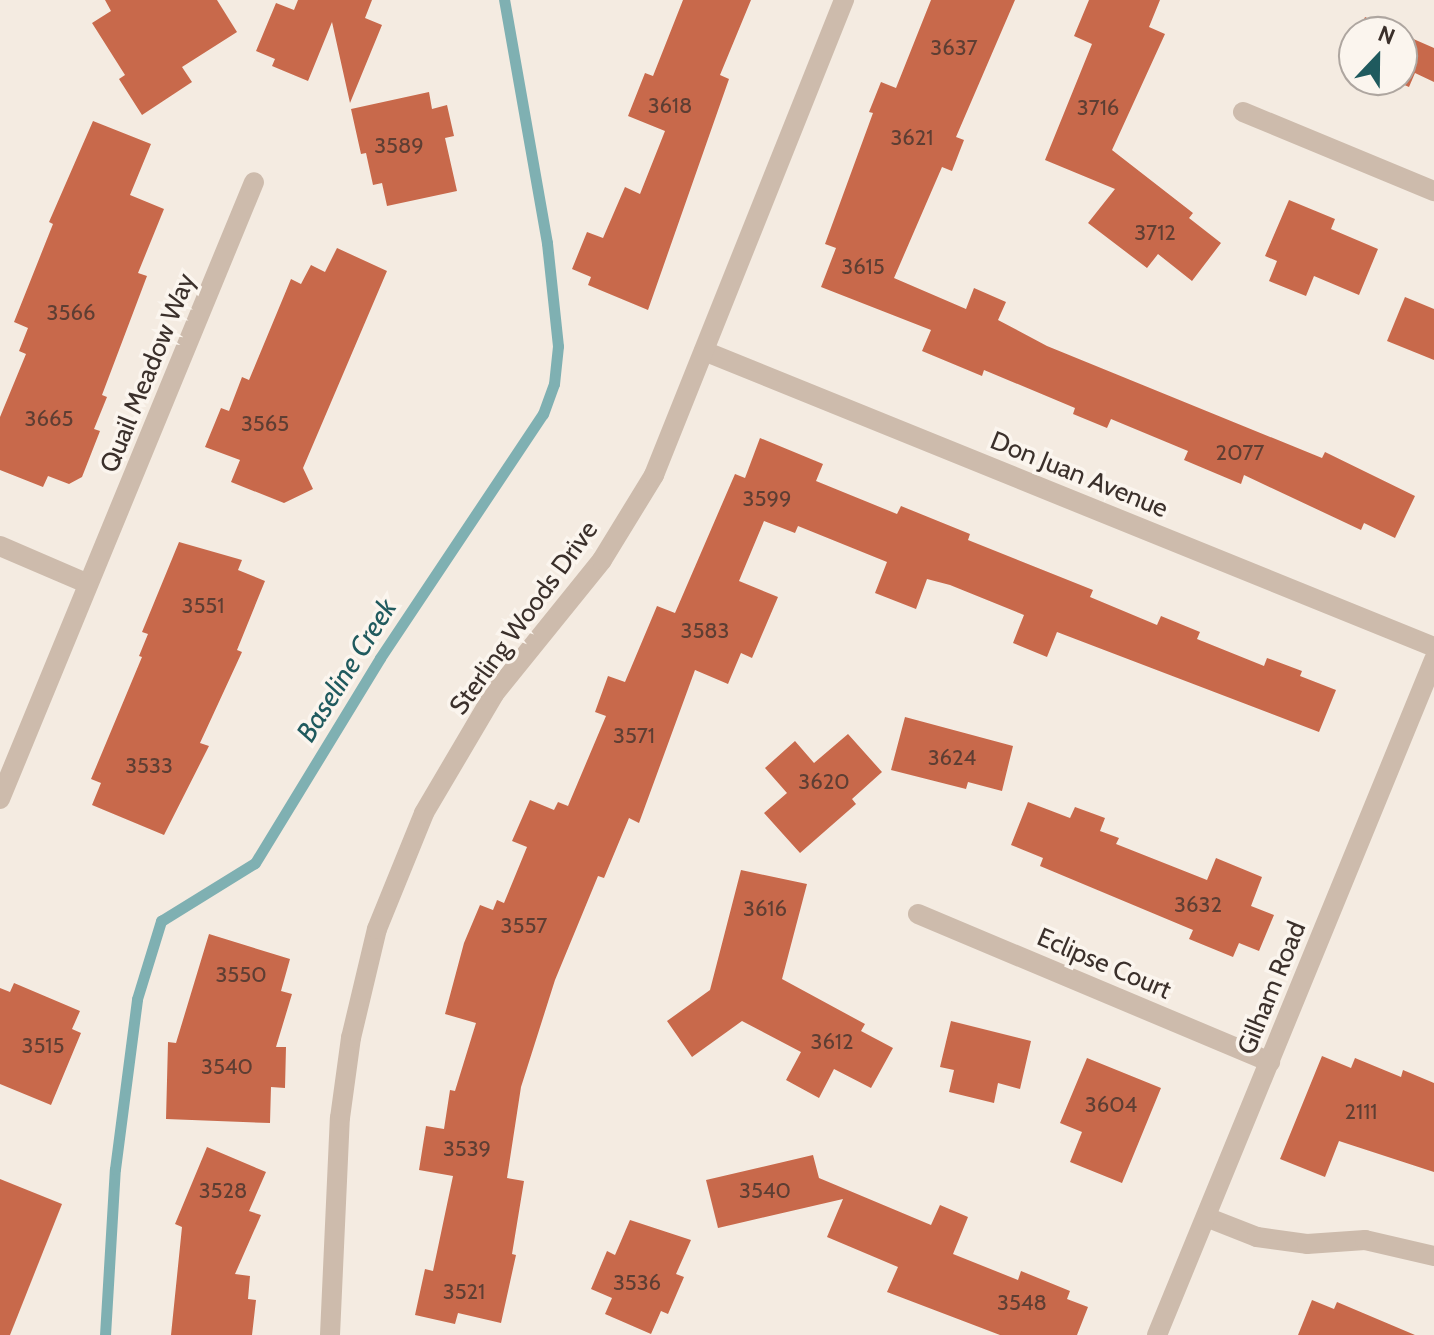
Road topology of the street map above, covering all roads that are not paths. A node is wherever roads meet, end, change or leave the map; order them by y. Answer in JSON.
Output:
{"nodes":[{"id":1,"x":844,"y":0,"type":"edge"},
{"id":2,"x":1243,"y":112,"type":"dead end"},
{"id":3,"x":254,"y":182,"type":"dead end"},
{"id":4,"x":1434,"y":191,"type":"edge"},
{"id":5,"x":704,"y":351,"type":"junction"},
{"id":6,"x":0,"y":546,"type":"edge"},
{"id":7,"x":86,"y":583,"type":"junction"},
{"id":8,"x":1434,"y":647,"type":"edge"},
{"id":9,"x":1434,"y":660,"type":"edge"},
{"id":10,"x":0,"y":799,"type":"edge"},
{"id":11,"x":918,"y":914,"type":"dead end"},
{"id":12,"x":1270,"y":1062,"type":"junction"},
{"id":13,"x":1206,"y":1217,"type":"junction"},
{"id":14,"x":1434,"y":1256,"type":"edge"},
{"id":15,"x":330,"y":1335,"type":"edge"},
{"id":16,"x":1157,"y":1335,"type":"edge"}],
"edges":[{"from":1,"to":5,"type":"street","name":"Sterling Woods Drive"},
{"from":2,"to":4,"type":"street"},
{"from":3,"to":7,"type":"street","name":"Quail Meadow Way"},
{"from":5,"to":8,"type":"street","name":"Don Juan Avenue"},
{"from":5,"to":15,"type":"street","name":"Sterling Woods Drive"},
{"from":6,"to":7,"type":"street"},
{"from":7,"to":10,"type":"street","name":"Quail Meadow Way"},
{"from":9,"to":12,"type":"street","name":"Gilham Road"},
{"from":11,"to":12,"type":"street","name":"Eclipse Court"},
{"from":12,"to":13,"type":"street","name":"Gilham Road"},
{"from":13,"to":14,"type":"street"},
{"from":13,"to":16,"type":"street","name":"Gilham Road"}]}
